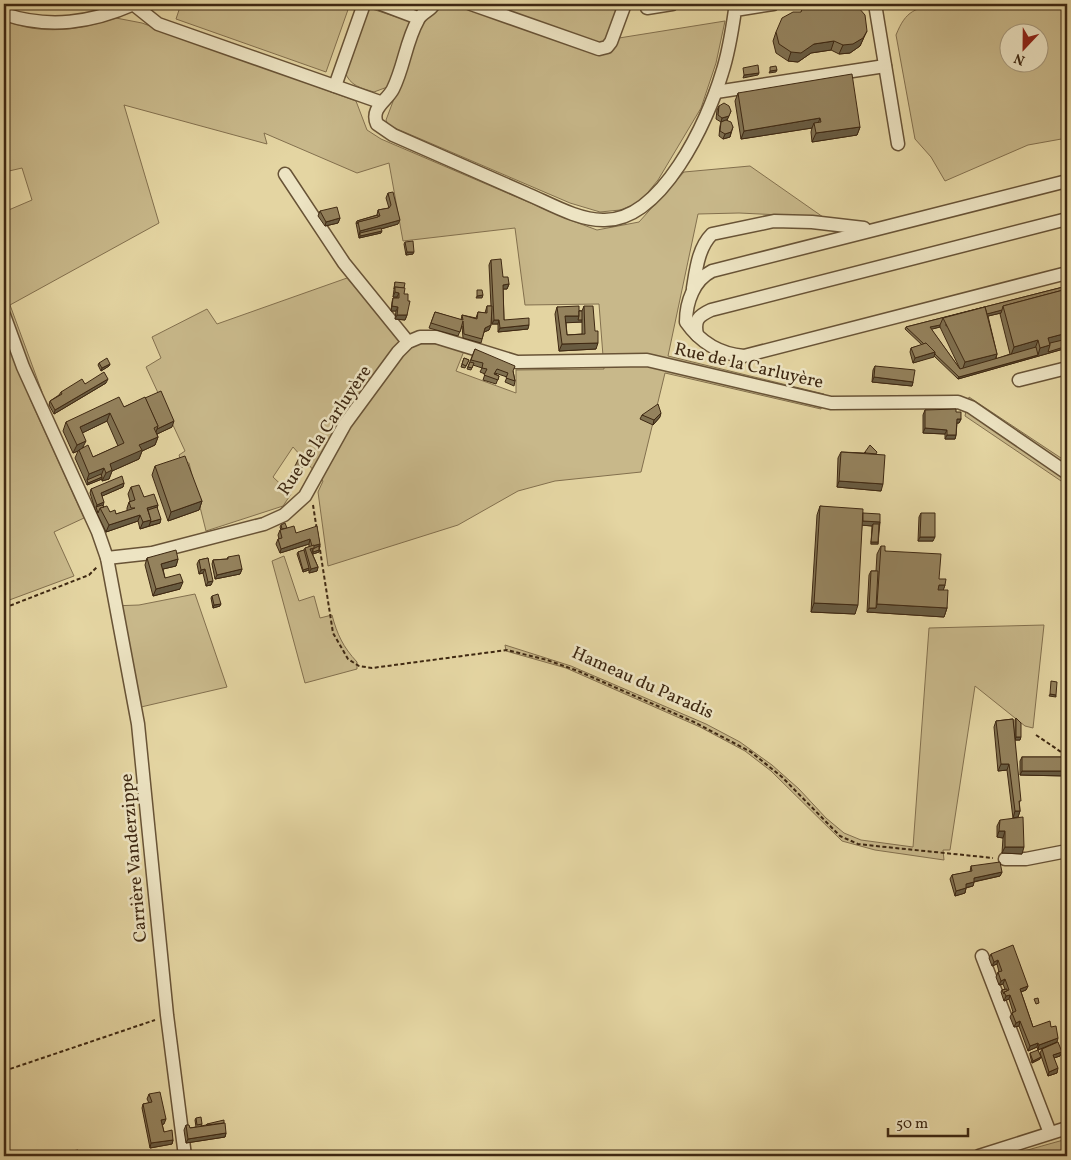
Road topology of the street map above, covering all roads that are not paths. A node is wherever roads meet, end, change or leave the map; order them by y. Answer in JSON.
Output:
{"nodes":[{"id":1,"x":134,"y":4,"type":"edge"},
{"id":2,"x":364,"y":4,"type":"edge"},
{"id":3,"x":381,"y":4,"type":"edge"},
{"id":4,"x":434,"y":4,"type":"edge"},
{"id":5,"x":471,"y":4,"type":"edge"},
{"id":6,"x":625,"y":4,"type":"edge"},
{"id":7,"x":672,"y":4,"type":"edge"},
{"id":8,"x":773,"y":4,"type":"edge"},
{"id":9,"x":875,"y":4,"type":"edge"},
{"id":10,"x":732,"y":7,"type":"edge"},
{"id":11,"x":647,"y":8,"type":"dead end"},
{"id":12,"x":4,"y":14,"type":"edge"},
{"id":13,"x":418,"y":18,"type":"junction"},
{"id":14,"x":885,"y":66,"type":"junction"},
{"id":15,"x":335,"y":86,"type":"junction"},
{"id":16,"x":716,"y":92,"type":"junction"},
{"id":17,"x":380,"y":102,"type":"junction"},
{"id":18,"x":898,"y":144,"type":"dead end"},
{"id":19,"x":285,"y":174,"type":"dead end"},
{"id":20,"x":1067,"y":181,"type":"edge"},
{"id":21,"x":1067,"y":219,"type":"edge"},
{"id":22,"x":879,"y":228,"type":"junction"},
{"id":23,"x":1067,"y":273,"type":"edge"},
{"id":24,"x":691,"y":294,"type":"junction"},
{"id":25,"x":4,"y":315,"type":"edge"},
{"id":26,"x":697,"y":335,"type":"junction"},
{"id":27,"x":408,"y":342,"type":"junction"},
{"id":28,"x":1067,"y":368,"type":"edge"},
{"id":29,"x":1019,"y":380,"type":"dead end"},
{"id":30,"x":1067,"y":473,"type":"edge"},
{"id":31,"x":107,"y":558,"type":"junction"},
{"id":32,"x":1067,"y":851,"type":"edge"},
{"id":33,"x":1005,"y":859,"type":"road end"},
{"id":34,"x":982,"y":956,"type":"dead end"},
{"id":35,"x":1067,"y":1128,"type":"edge"},
{"id":36,"x":1050,"y":1133,"type":"junction"},
{"id":37,"x":186,"y":1156,"type":"edge"},
{"id":38,"x":979,"y":1156,"type":"edge"}],
"edges":[{"from":1,"to":12,"type":"street"},
{"from":1,"to":15,"type":"street"},
{"from":2,"to":15,"type":"street"},
{"from":3,"to":13,"type":"street"},
{"from":4,"to":13,"type":"street"},
{"from":5,"to":6,"type":"street"},
{"from":7,"to":11,"type":"street"},
{"from":8,"to":10,"type":"street"},
{"from":9,"to":14,"type":"street"},
{"from":10,"to":16,"type":"street"},
{"from":13,"to":17,"type":"street"},
{"from":14,"to":16,"type":"street"},
{"from":14,"to":18,"type":"street"},
{"from":15,"to":17,"type":"street"},
{"from":16,"to":17,"type":"street"},
{"from":19,"to":27,"type":"street"},
{"from":20,"to":22,"type":"street"},
{"from":21,"to":26,"type":"street"},
{"from":22,"to":24,"type":"street"},
{"from":22,"to":24,"type":"street"},
{"from":23,"to":26,"type":"street"},
{"from":24,"to":26,"type":"street"},
{"from":25,"to":31,"type":"street"},
{"from":27,"to":30,"type":"street","name":"Rue de la Carluyère"},
{"from":27,"to":31,"type":"street","name":"Rue de la Carluyère"},
{"from":28,"to":29,"type":"street"},
{"from":31,"to":37,"type":"street","name":"Carrière Vanderzippe"},
{"from":32,"to":33,"type":"street"},
{"from":34,"to":36,"type":"street"},
{"from":35,"to":36,"type":"street"},
{"from":36,"to":38,"type":"street"}]}
